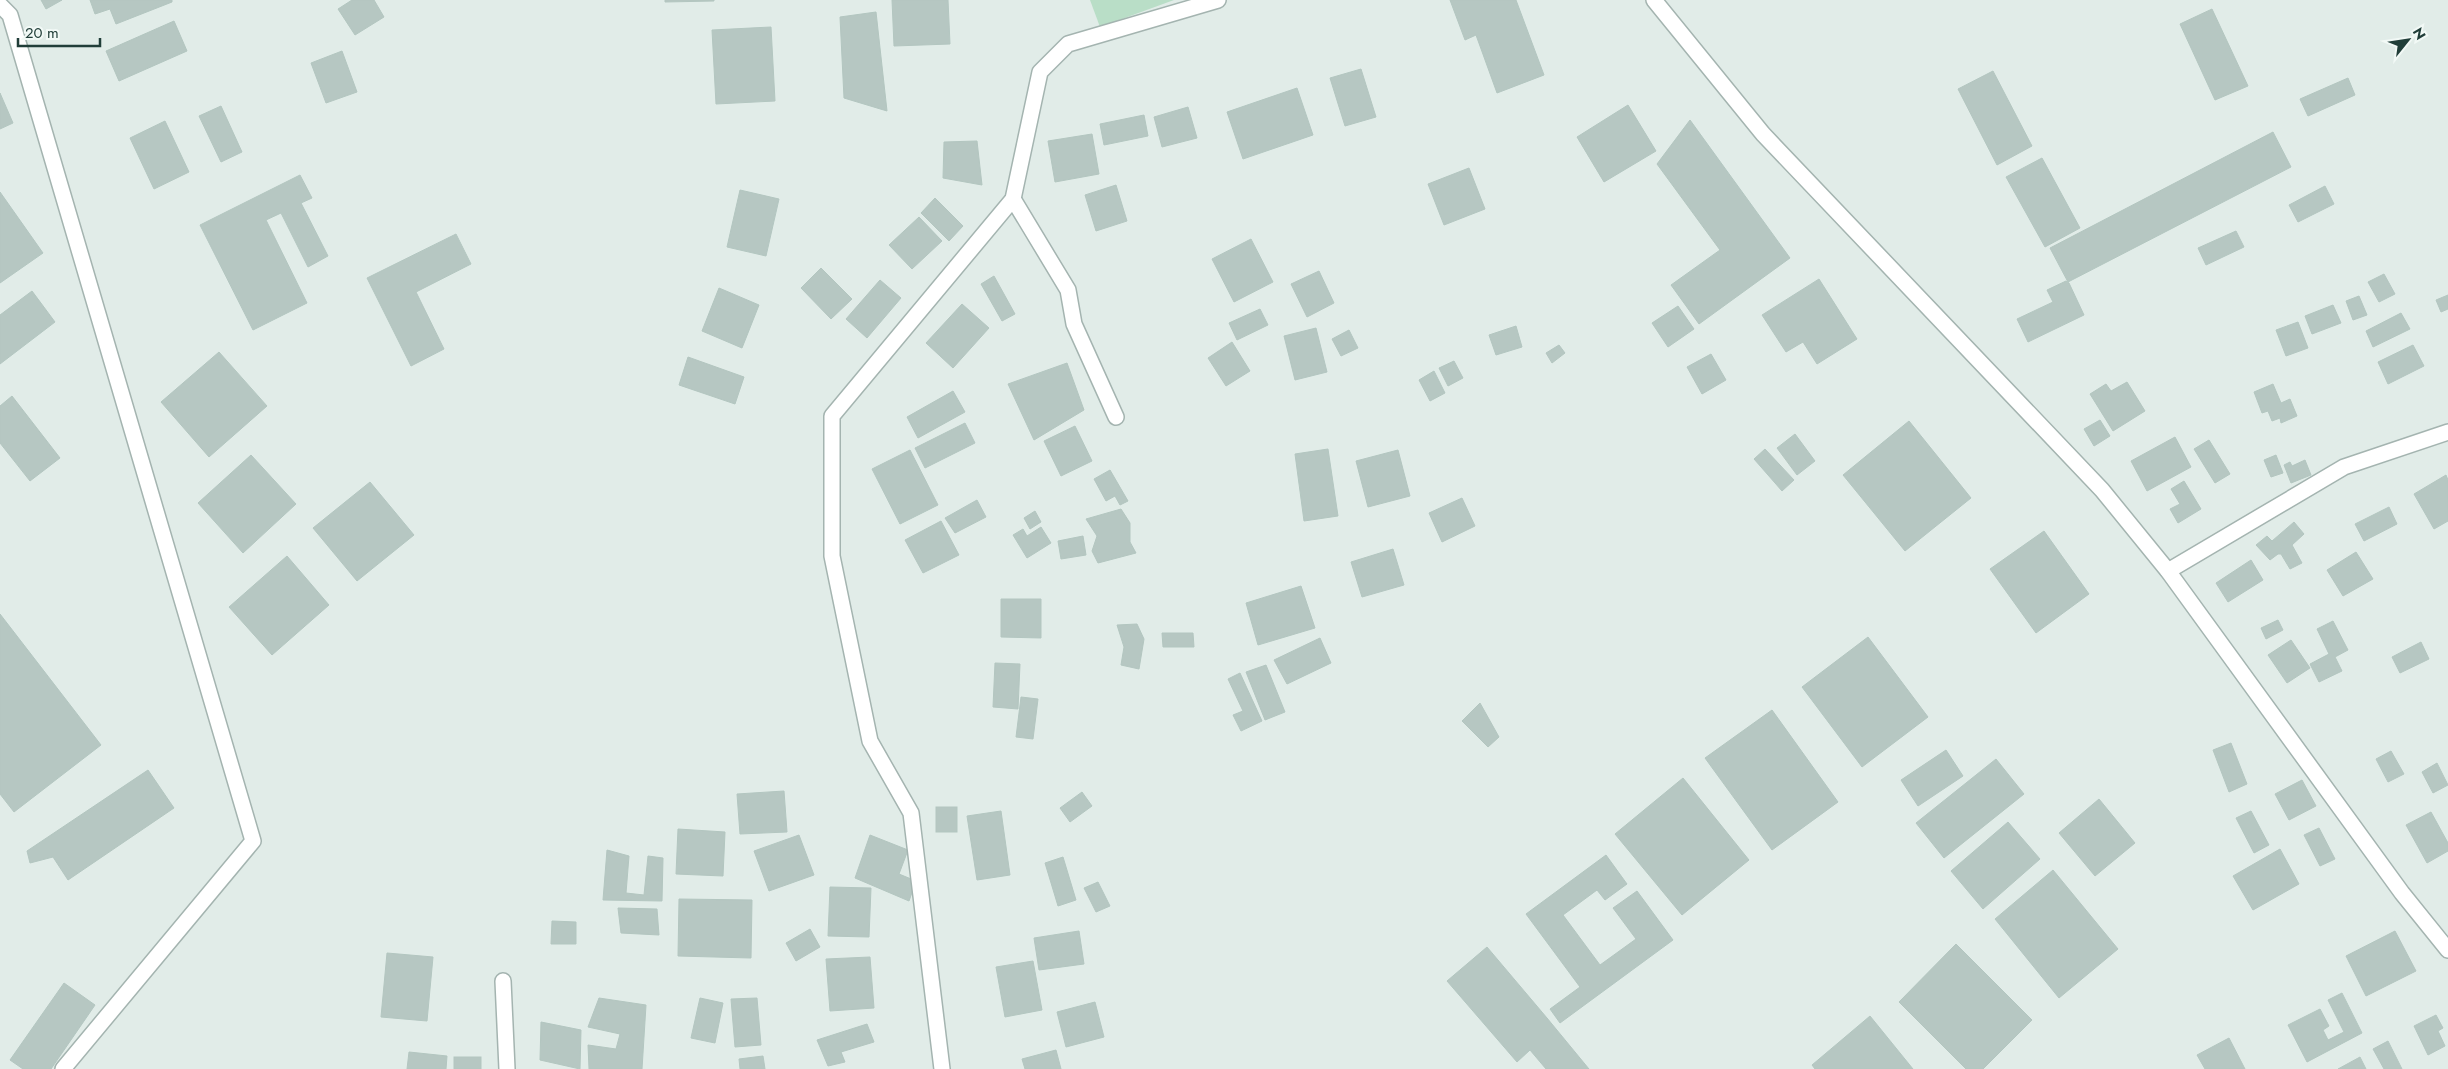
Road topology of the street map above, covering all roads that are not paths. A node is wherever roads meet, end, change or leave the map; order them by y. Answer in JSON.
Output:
{"nodes":[{"id":1,"x":1218,"y":0,"type":"edge"},
{"id":2,"x":1654,"y":0,"type":"edge"},
{"id":3,"x":0,"y":5,"type":"edge"},
{"id":4,"x":1013,"y":199,"type":"junction"},
{"id":5,"x":1116,"y":417,"type":"dead end"},
{"id":6,"x":2448,"y":432,"type":"edge"},
{"id":7,"x":2168,"y":571,"type":"junction"},
{"id":8,"x":2448,"y":950,"type":"edge"},
{"id":9,"x":503,"y":981,"type":"dead end"},
{"id":10,"x":63,"y":1069,"type":"edge"},
{"id":11,"x":507,"y":1069,"type":"edge"},
{"id":12,"x":942,"y":1069,"type":"edge"}],
"edges":[{"from":1,"to":4,"type":"street"},
{"from":2,"to":7,"type":"street"},
{"from":3,"to":10,"type":"street"},
{"from":4,"to":5,"type":"street"},
{"from":4,"to":12,"type":"street"},
{"from":6,"to":7,"type":"street"},
{"from":7,"to":8,"type":"street"},
{"from":9,"to":11,"type":"street"}]}
